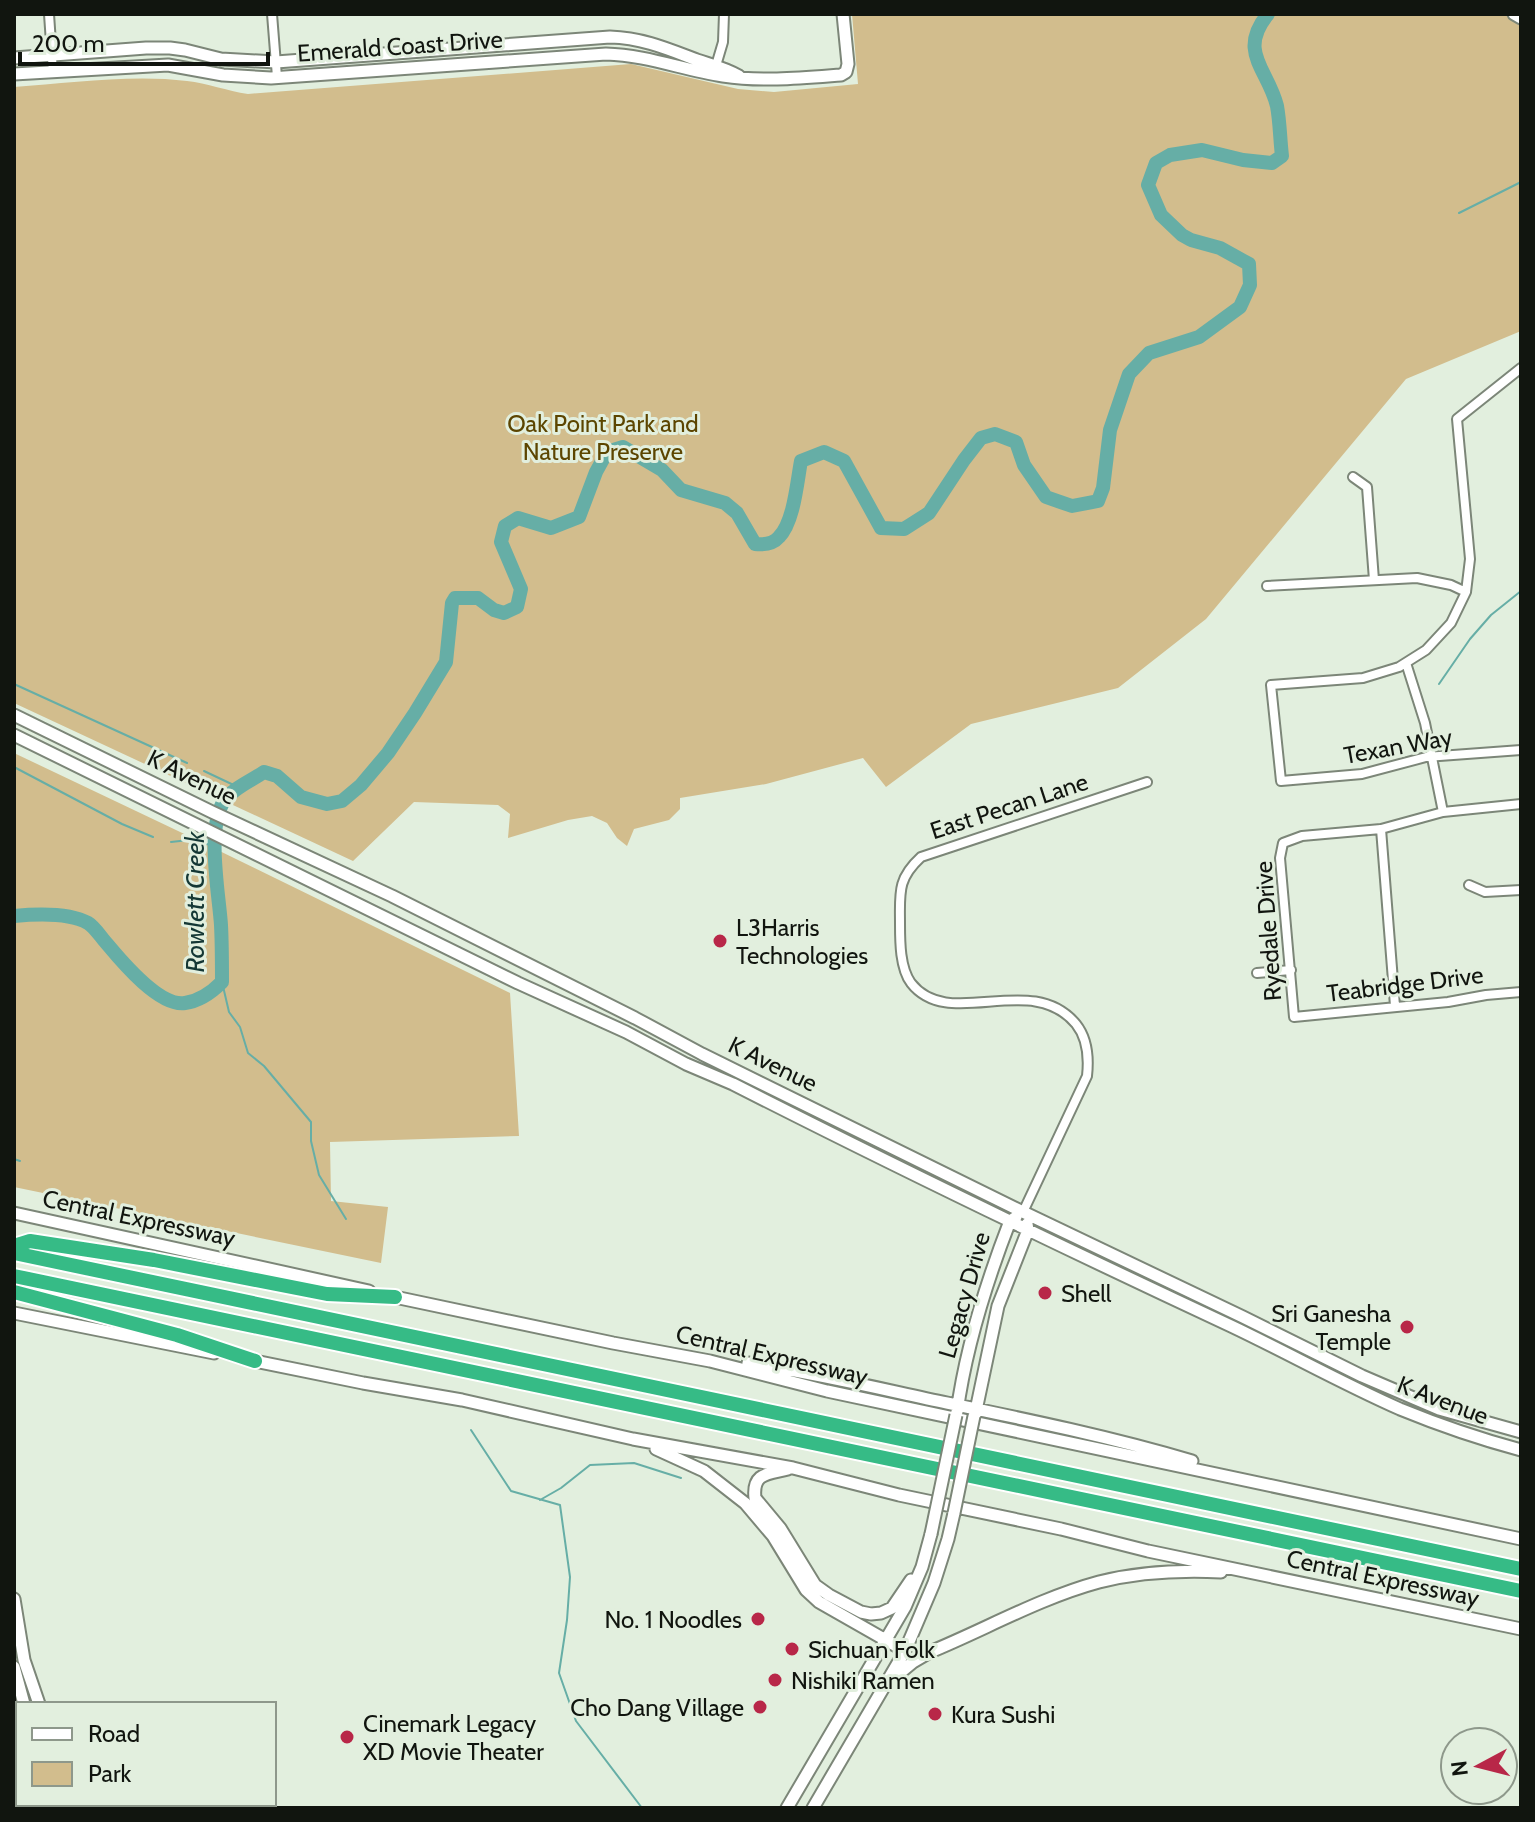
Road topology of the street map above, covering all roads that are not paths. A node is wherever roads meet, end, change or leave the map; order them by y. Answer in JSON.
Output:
{"nodes":[{"id":1,"x":49,"y":14,"type":"edge"},
{"id":2,"x":272,"y":14,"type":"edge"},
{"id":3,"x":724,"y":14,"type":"edge"},
{"id":4,"x":843,"y":14,"type":"edge"},
{"id":5,"x":1514,"y":14,"type":"edge"},
{"id":6,"x":1521,"y":18,"type":"edge"},
{"id":7,"x":52,"y":55,"type":"junction"},
{"id":8,"x":14,"y":58,"type":"edge"},
{"id":9,"x":276,"y":62,"type":"junction"},
{"id":10,"x":715,"y":69,"type":"junction"},
{"id":11,"x":53,"y":72,"type":"junction"},
{"id":12,"x":14,"y":74,"type":"edge"},
{"id":13,"x":277,"y":77,"type":"junction"},
{"id":14,"x":1521,"y":368,"type":"edge"},
{"id":15,"x":1353,"y":477,"type":"dead end"},
{"id":16,"x":1374,"y":580,"type":"junction"},
{"id":17,"x":1267,"y":586,"type":"dead end"},
{"id":18,"x":1466,"y":592,"type":"junction"},
{"id":19,"x":1406,"y":663,"type":"junction"},
{"id":20,"x":14,"y":715,"type":"edge"},
{"id":21,"x":14,"y":735,"type":"edge"},
{"id":22,"x":1521,"y":750,"type":"edge"},
{"id":23,"x":1433,"y":757,"type":"junction"},
{"id":24,"x":1147,"y":782,"type":"dead end"},
{"id":25,"x":1521,"y":804,"type":"edge"},
{"id":26,"x":1443,"y":812,"type":"junction"},
{"id":27,"x":1381,"y":829,"type":"junction"},
{"id":28,"x":1469,"y":885,"type":"dead end"},
{"id":29,"x":1521,"y":890,"type":"edge"},
{"id":30,"x":478,"y":939,"type":"junction"},
{"id":31,"x":468,"y":958,"type":"junction"},
{"id":32,"x":1291,"y":970,"type":"junction"},
{"id":33,"x":1257,"y":973,"type":"dead end"},
{"id":34,"x":1521,"y":992,"type":"edge"},
{"id":35,"x":1395,"y":1006,"type":"junction"},
{"id":36,"x":620,"y":1010,"type":"junction"},
{"id":37,"x":1294,"y":1017,"type":"joint"},
{"id":38,"x":613,"y":1027,"type":"junction"},
{"id":39,"x":739,"y":1071,"type":"junction"},
{"id":40,"x":733,"y":1084,"type":"junction"},
{"id":41,"x":1023,"y":1212,"type":"junction"},
{"id":42,"x":14,"y":1213,"type":"edge"},
{"id":43,"x":1010,"y":1221,"type":"junction"},
{"id":44,"x":1028,"y":1230,"type":"junction"},
{"id":45,"x":14,"y":1246,"type":"edge"},
{"id":46,"x":14,"y":1253,"type":"edge"},
{"id":47,"x":1140,"y":1268,"type":"junction"},
{"id":48,"x":14,"y":1276,"type":"edge"},
{"id":49,"x":1132,"y":1280,"type":"junction"},
{"id":50,"x":14,"y":1292,"type":"edge"},
{"id":51,"x":395,"y":1297,"type":"junction"},
{"id":52,"x":981,"y":1301,"type":"junction"},
{"id":53,"x":998,"y":1306,"type":"junction"},
{"id":54,"x":14,"y":1313,"type":"edge"},
{"id":55,"x":1243,"y":1317,"type":"junction"},
{"id":56,"x":1237,"y":1329,"type":"junction"},
{"id":57,"x":672,"y":1354,"type":"junction"},
{"id":58,"x":255,"y":1361,"type":"junction"},
{"id":59,"x":957,"y":1410,"type":"junction"},
{"id":60,"x":975,"y":1413,"type":"junction"},
{"id":61,"x":1521,"y":1432,"type":"edge"},
{"id":62,"x":633,"y":1439,"type":"junction"},
{"id":63,"x":1521,"y":1450,"type":"edge"},
{"id":64,"x":793,"y":1468,"type":"junction"},
{"id":65,"x":1268,"y":1484,"type":"junction"},
{"id":66,"x":1521,"y":1539,"type":"edge"},
{"id":67,"x":922,"y":1567,"type":"junction"},
{"id":68,"x":1521,"y":1569,"type":"edge"},
{"id":69,"x":1256,"y":1574,"type":"junction"},
{"id":70,"x":1521,"y":1591,"type":"edge"},
{"id":71,"x":14,"y":1599,"type":"edge"},
{"id":72,"x":1521,"y":1629,"type":"edge"},
{"id":73,"x":17,"y":1638,"type":"edge"},
{"id":74,"x":886,"y":1640,"type":"junction"},
{"id":75,"x":905,"y":1651,"type":"junction"},
{"id":76,"x":14,"y":1667,"type":"edge"},
{"id":77,"x":884,"y":1686,"type":"junction"},
{"id":78,"x":23,"y":1702,"type":"edge"},
{"id":79,"x":38,"y":1702,"type":"edge"},
{"id":80,"x":816,"y":1757,"type":"junction"},
{"id":81,"x":829,"y":1781,"type":"junction"},
{"id":82,"x":787,"y":1808,"type":"edge"},
{"id":83,"x":813,"y":1808,"type":"edge"}],
"edges":[{"from":1,"to":7,"type":"street"},
{"from":2,"to":9,"type":"street"},
{"from":3,"to":10,"type":"street"},
{"from":4,"to":10,"type":"main road","name":"Emerald Coast Drive"},
{"from":5,"to":6,"type":"main road"},
{"from":7,"to":8,"type":"main road","name":"Emerald Coast Drive"},
{"from":7,"to":9,"type":"main road","name":"Emerald Coast Drive"},
{"from":7,"to":11,"type":"street"},
{"from":9,"to":10,"type":"main road","name":"Emerald Coast Drive"},
{"from":9,"to":13,"type":"street"},
{"from":10,"to":13,"type":"main road","name":"Emerald Coast Drive"},
{"from":11,"to":12,"type":"main road","name":"Emerald Coast Drive"},
{"from":11,"to":13,"type":"main road","name":"Emerald Coast Drive"},
{"from":14,"to":18,"type":"street"},
{"from":15,"to":16,"type":"street"},
{"from":16,"to":17,"type":"street"},
{"from":16,"to":18,"type":"street"},
{"from":18,"to":19,"type":"street"},
{"from":19,"to":23,"type":"street"},
{"from":19,"to":23,"type":"street","name":"Texan Way"},
{"from":20,"to":30,"type":"main road","name":"K Avenue"},
{"from":21,"to":31,"type":"main road","name":"K Avenue"},
{"from":22,"to":23,"type":"street","name":"Texan Way"},
{"from":23,"to":26,"type":"street"},
{"from":24,"to":41,"type":"street","name":"East Pecan Lane"},
{"from":25,"to":26,"type":"street"},
{"from":26,"to":27,"type":"street"},
{"from":27,"to":32,"type":"street","name":"Ryedale Drive"},
{"from":27,"to":35,"type":"street"},
{"from":28,"to":29,"type":"street"},
{"from":30,"to":31,"type":"main road"},
{"from":30,"to":36,"type":"main road","name":"K Avenue"},
{"from":31,"to":38,"type":"main road","name":"K Avenue"},
{"from":32,"to":33,"type":"street"},
{"from":32,"to":37,"type":"street","name":"Ryedale Drive"},
{"from":34,"to":35,"type":"street","name":"Teabridge Drive"},
{"from":35,"to":37,"type":"street","name":"Teabridge Drive"},
{"from":36,"to":38,"type":"main road"},
{"from":36,"to":39,"type":"main road","name":"K Avenue"},
{"from":38,"to":40,"type":"main road","name":"K Avenue"},
{"from":39,"to":40,"type":"main road"},
{"from":39,"to":41,"type":"main road","name":"K Avenue"},
{"from":40,"to":43,"type":"main road","name":"K Avenue"},
{"from":41,"to":43,"type":"main road","name":"Legacy Drive"},
{"from":41,"to":44,"type":"main road","name":"Legacy Drive"},
{"from":41,"to":47,"type":"main road","name":"K Avenue"},
{"from":42,"to":51,"type":"main road","name":"Central Expressway"},
{"from":43,"to":44,"type":"main road","name":"K Avenue"},
{"from":43,"to":52,"type":"main road","name":"Legacy Drive"},
{"from":44,"to":49,"type":"main road","name":"K Avenue"},
{"from":44,"to":53,"type":"main road","name":"Legacy Drive"},
{"from":45,"to":51,"type":"highway"},
{"from":46,"to":68,"type":"highway","name":"Central Expressway"},
{"from":47,"to":49,"type":"main road"},
{"from":47,"to":55,"type":"main road","name":"K Avenue"},
{"from":48,"to":70,"type":"highway","name":"Central Expressway"},
{"from":49,"to":56,"type":"main road","name":"K Avenue"},
{"from":50,"to":58,"type":"highway"},
{"from":51,"to":57,"type":"main road","name":"Central Expressway"},
{"from":52,"to":53,"type":"main road"},
{"from":52,"to":59,"type":"main road","name":"Legacy Drive"},
{"from":53,"to":60,"type":"main road","name":"Legacy Drive"},
{"from":54,"to":58,"type":"main road","name":"Central Expressway"},
{"from":55,"to":56,"type":"main road"},
{"from":55,"to":61,"type":"main road","name":"K Avenue"},
{"from":56,"to":63,"type":"main road","name":"K Avenue"},
{"from":57,"to":59,"type":"main road"},
{"from":57,"to":65,"type":"main road","name":"Central Expressway"},
{"from":58,"to":62,"type":"main road","name":"Central Expressway"},
{"from":59,"to":60,"type":"main road"},
{"from":59,"to":67,"type":"main road","name":"Legacy Drive","bridge":true},
{"from":60,"to":65,"type":"main road"},
{"from":60,"to":75,"type":"main road","name":"Legacy Drive","bridge":true},
{"from":62,"to":64,"type":"main road","name":"Central Expressway"},
{"from":62,"to":74,"type":"main road"},
{"from":64,"to":67,"type":"main road"},
{"from":64,"to":69,"type":"main road","name":"Central Expressway"},
{"from":65,"to":66,"type":"main road","name":"Central Expressway"},
{"from":67,"to":74,"type":"main road","name":"Legacy Drive"},
{"from":69,"to":72,"type":"main road","name":"Central Expressway"},
{"from":69,"to":77,"type":"main road"},
{"from":71,"to":73,"type":"main road"},
{"from":73,"to":79,"type":"main road"},
{"from":74,"to":75,"type":"main road"},
{"from":74,"to":80,"type":"main road","name":"Legacy Drive"},
{"from":75,"to":77,"type":"main road","name":"Legacy Drive"},
{"from":76,"to":78,"type":"main road"},
{"from":77,"to":81,"type":"main road","name":"Legacy Drive"},
{"from":80,"to":81,"type":"main road"},
{"from":80,"to":82,"type":"main road","name":"Legacy Drive"},
{"from":81,"to":83,"type":"main road","name":"Legacy Drive"}]}
